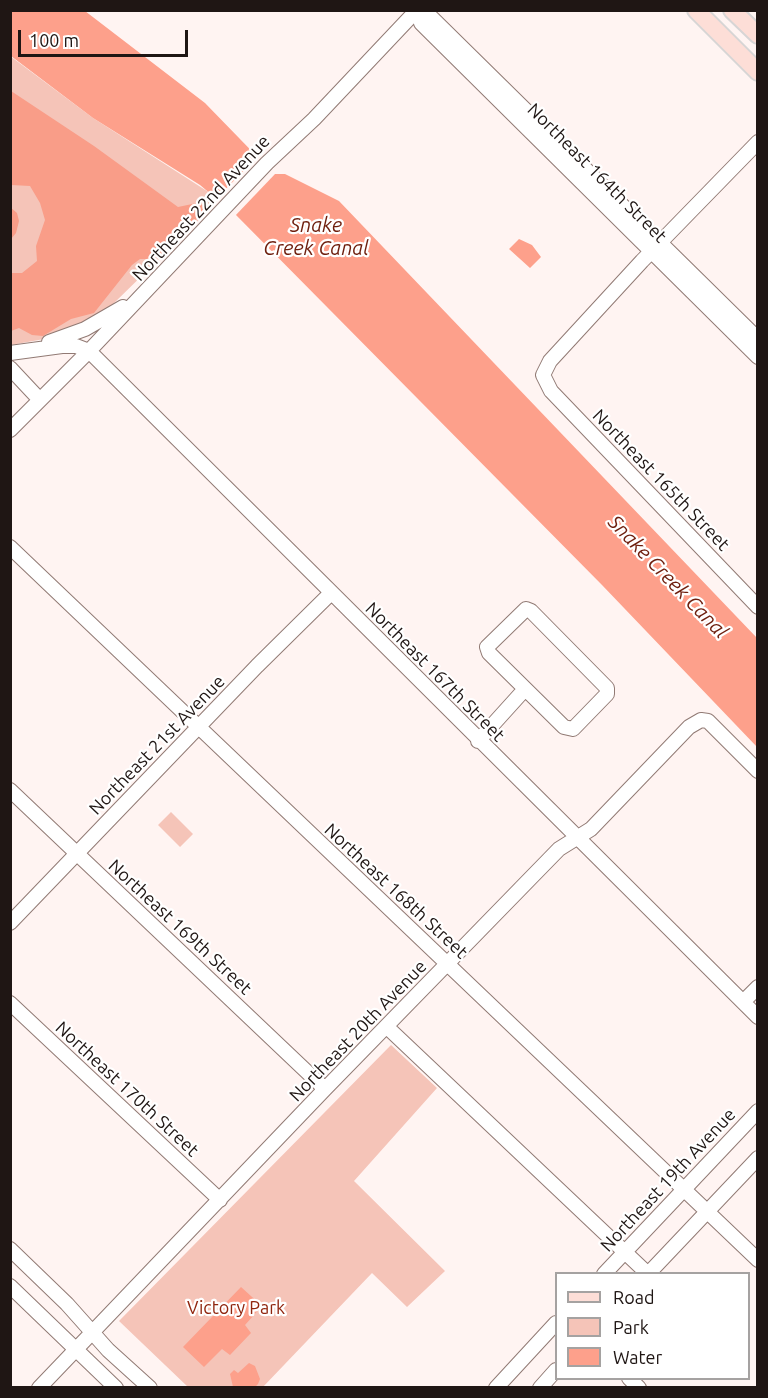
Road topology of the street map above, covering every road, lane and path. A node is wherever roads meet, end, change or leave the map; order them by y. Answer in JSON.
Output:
{"nodes":[{"id":1,"x":418,"y":10,"type":"edge"},
{"id":2,"x":696,"y":10,"type":"edge"},
{"id":3,"x":732,"y":10,"type":"edge"},
{"id":4,"x":758,"y":35,"type":"edge"},
{"id":5,"x":758,"y":72,"type":"edge"},
{"id":6,"x":758,"y":142,"type":"edge"},
{"id":7,"x":655,"y":248,"type":"junction"},
{"id":8,"x":153,"y":284,"type":"junction"},
{"id":9,"x":758,"y":339,"type":"edge"},
{"id":10,"x":89,"y":351,"type":"junction"},
{"id":11,"x":15,"y":353,"type":"edge"},
{"id":12,"x":758,"y":357,"type":"edge"},
{"id":13,"x":10,"y":368,"type":"edge"},
{"id":14,"x":40,"y":400,"type":"junction"},
{"id":15,"x":10,"y":430,"type":"edge"},
{"id":16,"x":10,"y":547,"type":"edge"},
{"id":17,"x":331,"y":593,"type":"junction"},
{"id":18,"x":758,"y":607,"type":"edge"},
{"id":19,"x":525,"y":689,"type":"junction"},
{"id":20,"x":198,"y":728,"type":"junction"},
{"id":21,"x":478,"y":741,"type":"junction"},
{"id":22,"x":758,"y":771,"type":"edge"},
{"id":23,"x":10,"y":790,"type":"edge"},
{"id":24,"x":577,"y":840,"type":"junction"},
{"id":25,"x":77,"y":854,"type":"junction"},
{"id":26,"x":10,"y":923,"type":"edge"},
{"id":27,"x":448,"y":964,"type":"junction"},
{"id":28,"x":758,"y":987,"type":"edge"},
{"id":29,"x":743,"y":1002,"type":"junction"},
{"id":30,"x":10,"y":1003,"type":"edge"},
{"id":31,"x":758,"y":1017,"type":"edge"},
{"id":32,"x":387,"y":1027,"type":"junction"},
{"id":33,"x":325,"y":1089,"type":"junction"},
{"id":34,"x":758,"y":1111,"type":"edge"},
{"id":35,"x":758,"y":1158,"type":"edge"},
{"id":36,"x":683,"y":1189,"type":"junction"},
{"id":37,"x":220,"y":1200,"type":"junction"},
{"id":38,"x":706,"y":1211,"type":"junction"},
{"id":39,"x":10,"y":1249,"type":"edge"},
{"id":40,"x":625,"y":1251,"type":"junction"},
{"id":41,"x":758,"y":1260,"type":"edge"},
{"id":42,"x":606,"y":1272,"type":"edge"},
{"id":43,"x":646,"y":1272,"type":"edge"},
{"id":44,"x":650,"y":1272,"type":"edge"},
{"id":45,"x":10,"y":1286,"type":"edge"},
{"id":46,"x":555,"y":1324,"type":"edge"},
{"id":47,"x":93,"y":1332,"type":"junction"},
{"id":48,"x":76,"y":1349,"type":"junction"},
{"id":49,"x":555,"y":1371,"type":"edge"},
{"id":50,"x":505,"y":1384,"type":"edge"},
{"id":51,"x":39,"y":1388,"type":"edge"},
{"id":52,"x":116,"y":1388,"type":"edge"},
{"id":53,"x":150,"y":1388,"type":"edge"},
{"id":54,"x":540,"y":1388,"type":"edge"}],
"edges":[{"from":1,"to":7,"type":"street","name":"Northeast 164th Street"},
{"from":1,"to":8,"type":"street","name":"Northeast 22nd Avenue"},
{"from":2,"to":5,"type":"main road"},
{"from":3,"to":4,"type":"main road"},
{"from":6,"to":7,"type":"street"},
{"from":7,"to":9,"type":"street","name":"Northeast 164th Street"},
{"from":7,"to":12,"type":"street","name":"Northeast 164th Street"},
{"from":7,"to":18,"type":"street","name":"Northeast 165th Street"},
{"from":8,"to":10,"type":"street","name":"Northeast 22nd Avenue"},
{"from":8,"to":11,"type":"street"},
{"from":10,"to":11,"type":"street"},
{"from":10,"to":14,"type":"street","name":"Northeast 22nd Avenue"},
{"from":10,"to":17,"type":"street","name":"Northeast 167th Street"},
{"from":13,"to":14,"type":"street"},
{"from":14,"to":15,"type":"street","name":"Northeast 22nd Avenue"},
{"from":16,"to":20,"type":"street","name":"Northeast 168th Street"},
{"from":17,"to":20,"type":"street","name":"Northeast 21st Avenue"},
{"from":17,"to":21,"type":"street","name":"Northeast 167th Street"},
{"from":19,"to":19,"type":"street"},
{"from":19,"to":21,"type":"street"},
{"from":20,"to":25,"type":"street","name":"Northeast 21st Avenue"},
{"from":20,"to":27,"type":"street","name":"Northeast 168th Street"},
{"from":21,"to":24,"type":"street","name":"Northeast 167th Street"},
{"from":22,"to":24,"type":"street","name":"Northeast 20th Avenue"},
{"from":23,"to":25,"type":"street","name":"Northeast 169th Street"},
{"from":24,"to":27,"type":"street","name":"Northeast 20th Avenue"},
{"from":24,"to":29,"type":"street","name":"Northeast 167th Street"},
{"from":25,"to":26,"type":"street","name":"Northeast 21st Avenue"},
{"from":25,"to":33,"type":"street","name":"Northeast 169th Street"},
{"from":27,"to":32,"type":"street","name":"Northeast 20th Avenue"},
{"from":27,"to":36,"type":"street","name":"Northeast 168th Street"},
{"from":28,"to":29,"type":"street"},
{"from":29,"to":31,"type":"street","name":"Northeast 167th Street"},
{"from":30,"to":37,"type":"street","name":"Northeast 170th Street"},
{"from":32,"to":33,"type":"street","name":"Northeast 20th Avenue"},
{"from":32,"to":40,"type":"street"},
{"from":33,"to":37,"type":"street","name":"Northeast 20th Avenue"},
{"from":34,"to":36,"type":"street","name":"Northeast 19th Avenue"},
{"from":35,"to":38,"type":"street"},
{"from":36,"to":38,"type":"street","name":"Northeast 168th Street"},
{"from":36,"to":40,"type":"street","name":"Northeast 19th Avenue"},
{"from":37,"to":47,"type":"street","name":"Northeast 20th Avenue"},
{"from":38,"to":41,"type":"street","name":"Northeast 168th Street"},
{"from":38,"to":44,"type":"street"},
{"from":39,"to":47,"type":"street"},
{"from":40,"to":42,"type":"street","name":"Northeast 19th Avenue"},
{"from":40,"to":43,"type":"street"},
{"from":45,"to":48,"type":"street"},
{"from":46,"to":50,"type":"street"},
{"from":47,"to":48,"type":"street","name":"Northeast 20th Avenue"},
{"from":47,"to":53,"type":"street"},
{"from":48,"to":51,"type":"street","name":"Northeast 20th Avenue"},
{"from":48,"to":52,"type":"street"},
{"from":49,"to":54,"type":"street"}]}
